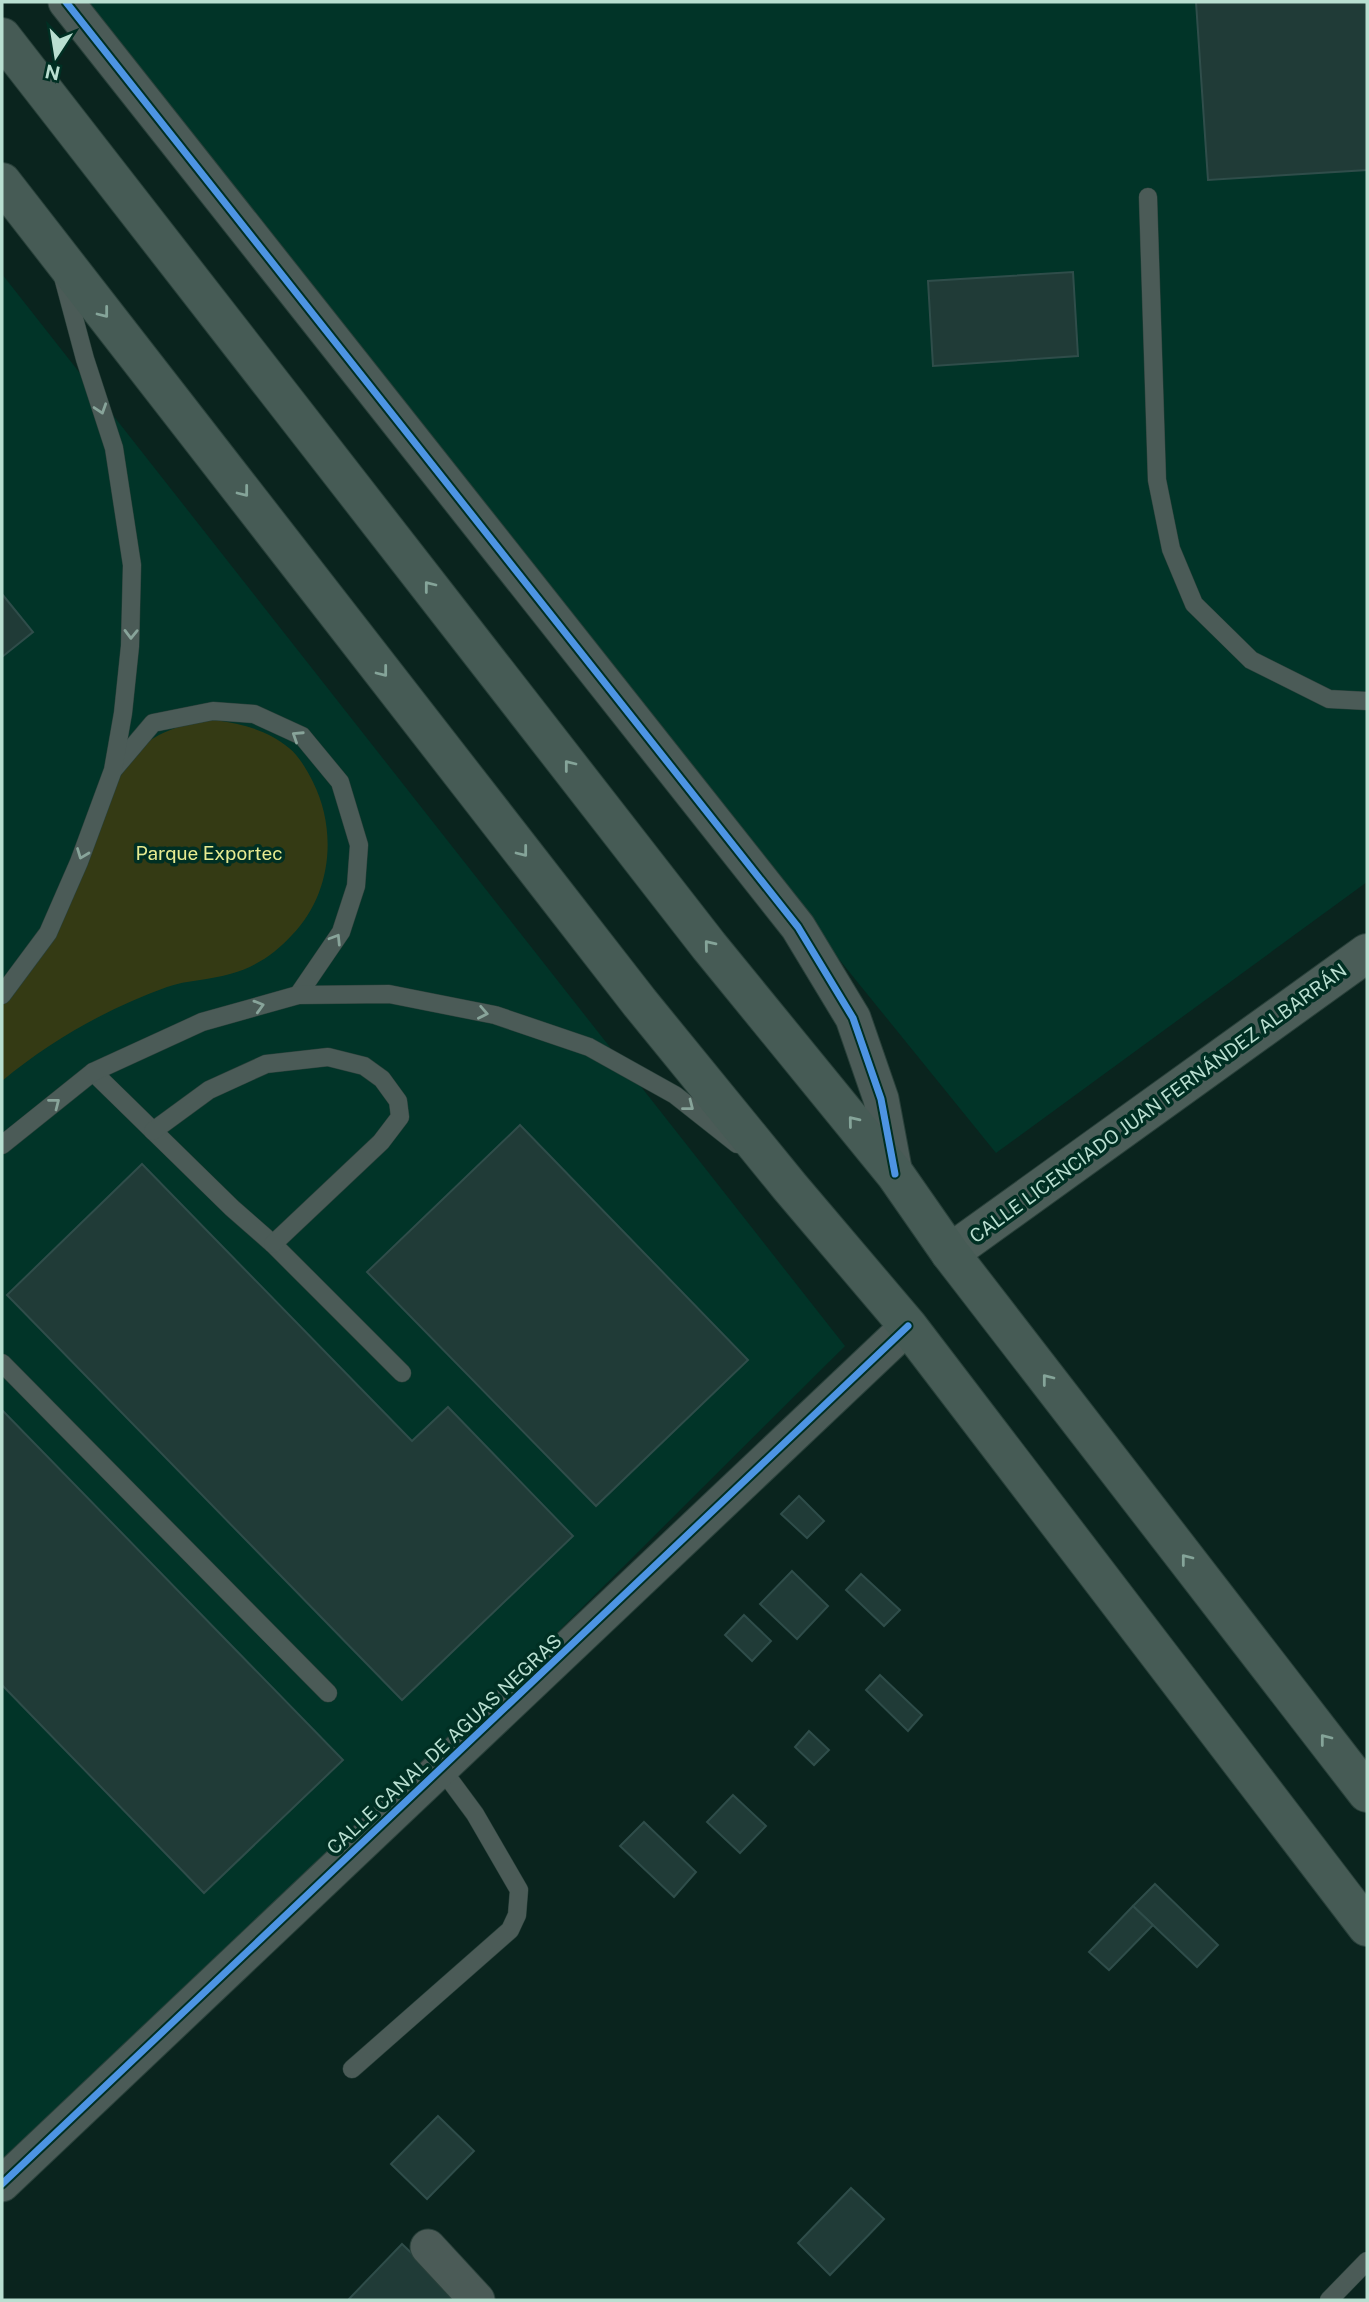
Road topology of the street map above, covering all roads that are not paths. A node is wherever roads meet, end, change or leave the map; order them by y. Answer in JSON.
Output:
{"nodes":[{"id":1,"x":66,"y":2,"type":"edge"},
{"id":2,"x":2,"y":37,"type":"edge"},
{"id":3,"x":2,"y":182,"type":"edge"},
{"id":4,"x":1148,"y":197,"type":"dead end"},
{"id":5,"x":55,"y":250,"type":"junction"},
{"id":6,"x":1367,"y":701,"type":"edge"},
{"id":7,"x":113,"y":770,"type":"junction"},
{"id":8,"x":1367,"y":953,"type":"edge"},
{"id":9,"x":2,"y":995,"type":"edge"},
{"id":10,"x":298,"y":995,"type":"junction"},
{"id":11,"x":93,"y":1072,"type":"junction"},
{"id":12,"x":153,"y":1131,"type":"junction"},
{"id":13,"x":2,"y":1145,"type":"edge"},
{"id":14,"x":895,"y":1174,"type":"junction"},
{"id":15,"x":790,"y":1186,"type":"junction"},
{"id":16,"x":273,"y":1244,"type":"junction"},
{"id":17,"x":950,"y":1253,"type":"junction"},
{"id":18,"x":908,"y":1326,"type":"junction"},
{"id":19,"x":2,"y":1363,"type":"edge"},
{"id":20,"x":402,"y":1373,"type":"dead end"},
{"id":21,"x":328,"y":1693,"type":"dead end"},
{"id":22,"x":441,"y":1768,"type":"junction"},
{"id":23,"x":1367,"y":1793,"type":"edge"},
{"id":24,"x":1367,"y":1927,"type":"edge"},
{"id":25,"x":352,"y":2069,"type":"dead end"},
{"id":26,"x":2,"y":2184,"type":"edge"},
{"id":27,"x":428,"y":2247,"type":"dead end"},
{"id":28,"x":1367,"y":2261,"type":"edge"},
{"id":29,"x":477,"y":2300,"type":"edge"},
{"id":30,"x":1329,"y":2300,"type":"edge"}],
"edges":[{"from":1,"to":14,"type":"street"},
{"from":14,"to":2,"type":"main road","one_way":true},
{"from":3,"to":5,"type":"main road"},
{"from":4,"to":6,"type":"lane"},
{"from":5,"to":7,"type":"lane","one_way":true},
{"from":5,"to":15,"type":"main road","one_way":true},
{"from":7,"to":9,"type":"lane","one_way":true},
{"from":10,"to":7,"type":"lane","one_way":true},
{"from":8,"to":17,"type":"main road","name":"CALLE LICENCIADO JUAN FERNÁNDEZ ALBARRÁN"},
{"from":11,"to":10,"type":"lane","one_way":true},
{"from":10,"to":15,"type":"lane","one_way":true},
{"from":11,"to":12,"type":"lane"},
{"from":13,"to":11,"type":"lane","one_way":true},
{"from":12,"to":16,"type":"lane"},
{"from":12,"to":16,"type":"lane"},
{"from":14,"to":17,"type":"main road"},
{"from":15,"to":18,"type":"main road"},
{"from":16,"to":20,"type":"lane"},
{"from":23,"to":17,"type":"main road","one_way":true},
{"from":18,"to":22,"type":"street","name":"CALLE CANAL DE AGUAS NEGRAS"},
{"from":18,"to":24,"type":"main road"},
{"from":19,"to":21,"type":"lane"},
{"from":22,"to":25,"type":"lane"},
{"from":22,"to":26,"type":"street","name":"CALLE CANAL DE AGUAS NEGRAS"},
{"from":27,"to":29,"type":"street"},
{"from":28,"to":30,"type":"lane"}]}
